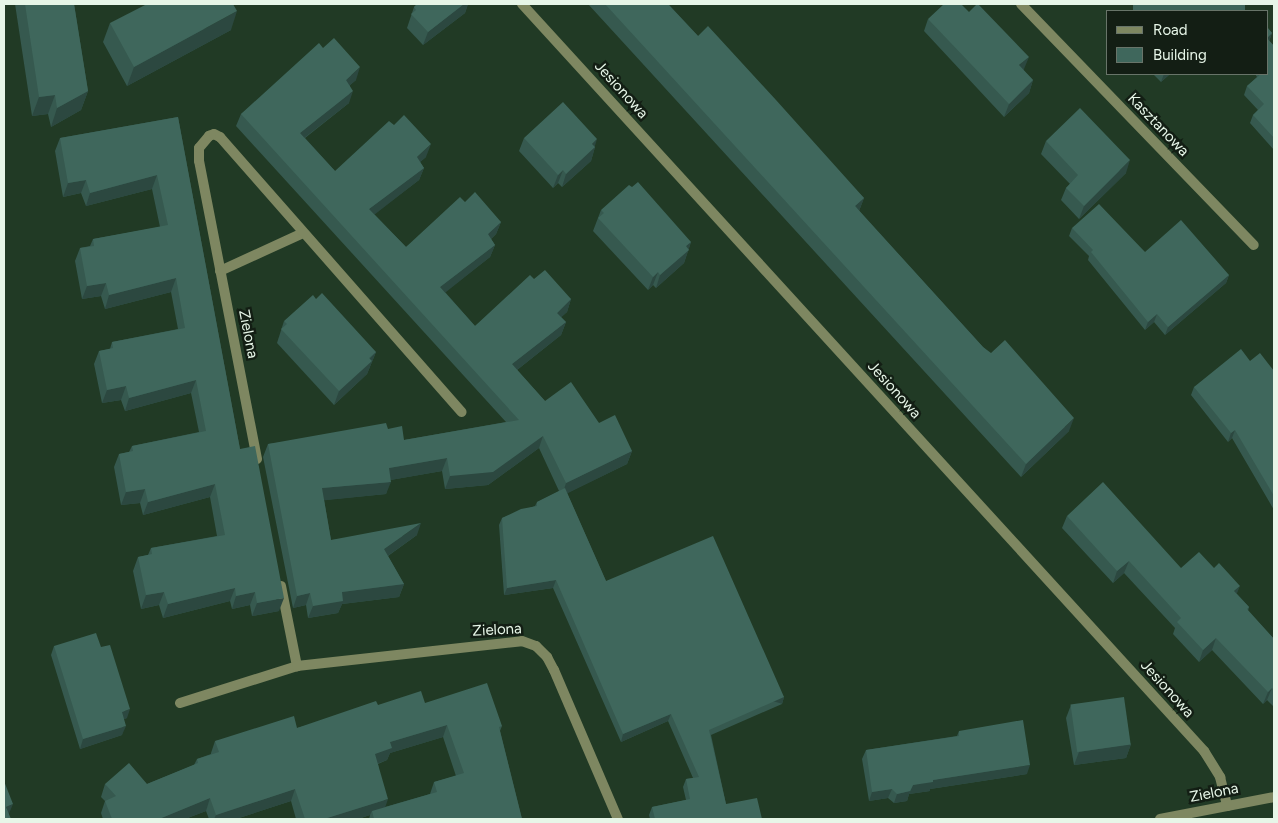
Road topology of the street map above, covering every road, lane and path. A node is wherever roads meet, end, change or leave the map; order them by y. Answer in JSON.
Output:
{"nodes":[{"id":1,"x":522,"y":4,"type":"edge"},
{"id":2,"x":1021,"y":4,"type":"edge"},
{"id":3,"x":303,"y":233,"type":"junction"},
{"id":4,"x":1254,"y":245,"type":"dead end"},
{"id":5,"x":220,"y":272,"type":"junction"},
{"id":6,"x":462,"y":412,"type":"dead end"},
{"id":7,"x":259,"y":474,"type":"edge"},
{"id":8,"x":280,"y":580,"type":"edge"},
{"id":9,"x":297,"y":666,"type":"junction"},
{"id":10,"x":180,"y":703,"type":"dead end"},
{"id":11,"x":1274,"y":797,"type":"edge"},
{"id":12,"x":1227,"y":806,"type":"junction"},
{"id":13,"x":618,"y":819,"type":"edge"},
{"id":14,"x":1160,"y":819,"type":"edge"}],
"edges":[{"from":1,"to":12,"type":"street","name":"Jesionowa"},
{"from":2,"to":4,"type":"street","name":"Kasztanowa"},
{"from":3,"to":5,"type":"street"},
{"from":3,"to":5,"type":"street","name":"Zielona"},
{"from":3,"to":6,"type":"street","name":"Zielona"},
{"from":5,"to":7,"type":"street","name":"Zielona"},
{"from":8,"to":9,"type":"street"},
{"from":9,"to":10,"type":"street","name":"Zielona"},
{"from":9,"to":13,"type":"street","name":"Zielona"},
{"from":11,"to":12,"type":"street","name":"Zielona"},
{"from":12,"to":14,"type":"street","name":"Zielona"}]}
